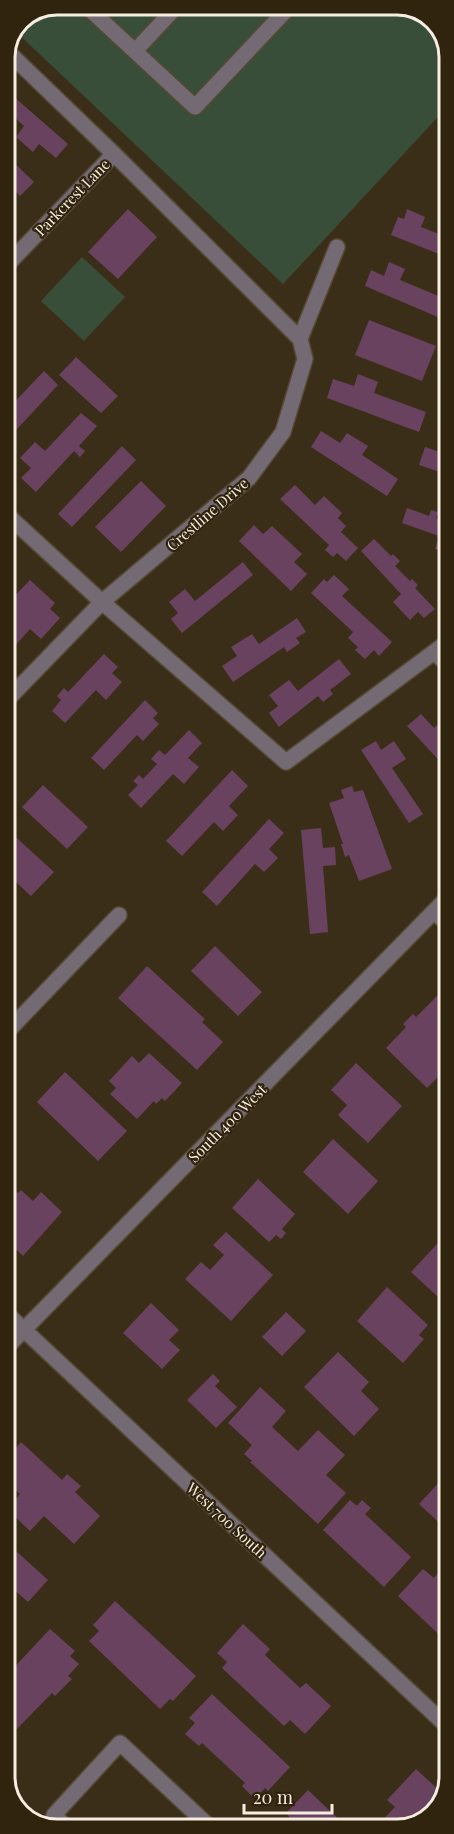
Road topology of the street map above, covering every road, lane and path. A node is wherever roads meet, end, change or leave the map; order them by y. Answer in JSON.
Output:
{"nodes":[{"id":1,"x":97,"y":15,"type":"edge"},
{"id":2,"x":169,"y":15,"type":"edge"},
{"id":3,"x":282,"y":15,"type":"edge"},
{"id":4,"x":135,"y":51,"type":"junction"},
{"id":5,"x":15,"y":59,"type":"edge"},
{"id":6,"x":114,"y":154,"type":"junction"},
{"id":7,"x":337,"y":247,"type":"dead end"},
{"id":8,"x":15,"y":257,"type":"edge"},
{"id":9,"x":300,"y":339,"type":"junction"},
{"id":10,"x":15,"y":522,"type":"edge"},
{"id":11,"x":102,"y":602,"type":"junction"},
{"id":12,"x":439,"y":648,"type":"edge"},
{"id":13,"x":434,"y":652,"type":"junction"},
{"id":14,"x":439,"y":657,"type":"edge"},
{"id":15,"x":15,"y":692,"type":"edge"},
{"id":16,"x":439,"y":907,"type":"edge"},
{"id":17,"x":434,"y":912,"type":"junction"},
{"id":18,"x":119,"y":915,"type":"dead end"},
{"id":19,"x":439,"y":917,"type":"edge"},
{"id":20,"x":15,"y":1024,"type":"edge"},
{"id":21,"x":15,"y":1321,"type":"edge"},
{"id":22,"x":24,"y":1329,"type":"junction"},
{"id":23,"x":15,"y":1338,"type":"edge"},
{"id":24,"x":439,"y":1719,"type":"edge"},
{"id":25,"x":58,"y":1819,"type":"edge"},
{"id":26,"x":201,"y":1819,"type":"edge"}],
"edges":[{"from":1,"to":4,"type":"street"},
{"from":2,"to":4,"type":"street"},
{"from":3,"to":4,"type":"street"},
{"from":5,"to":6,"type":"street"},
{"from":6,"to":8,"type":"street","name":"Parkcrest Lane"},
{"from":6,"to":9,"type":"street"},
{"from":7,"to":9,"type":"street"},
{"from":9,"to":11,"type":"street","name":"Crestline Drive"},
{"from":10,"to":11,"type":"street"},
{"from":11,"to":13,"type":"street"},
{"from":11,"to":15,"type":"street","name":"Crestline Drive"},
{"from":12,"to":13,"type":"street"},
{"from":13,"to":14,"type":"street"},
{"from":16,"to":17,"type":"street","name":"South 400 West"},
{"from":17,"to":19,"type":"street"},
{"from":17,"to":22,"type":"street","name":"South 400 West"},
{"from":18,"to":20,"type":"street"},
{"from":21,"to":22,"type":"street","name":"West 700 South"},
{"from":22,"to":23,"type":"street","name":"South 400 West"},
{"from":22,"to":24,"type":"street","name":"West 700 South"},
{"from":25,"to":26,"type":"street"}]}
